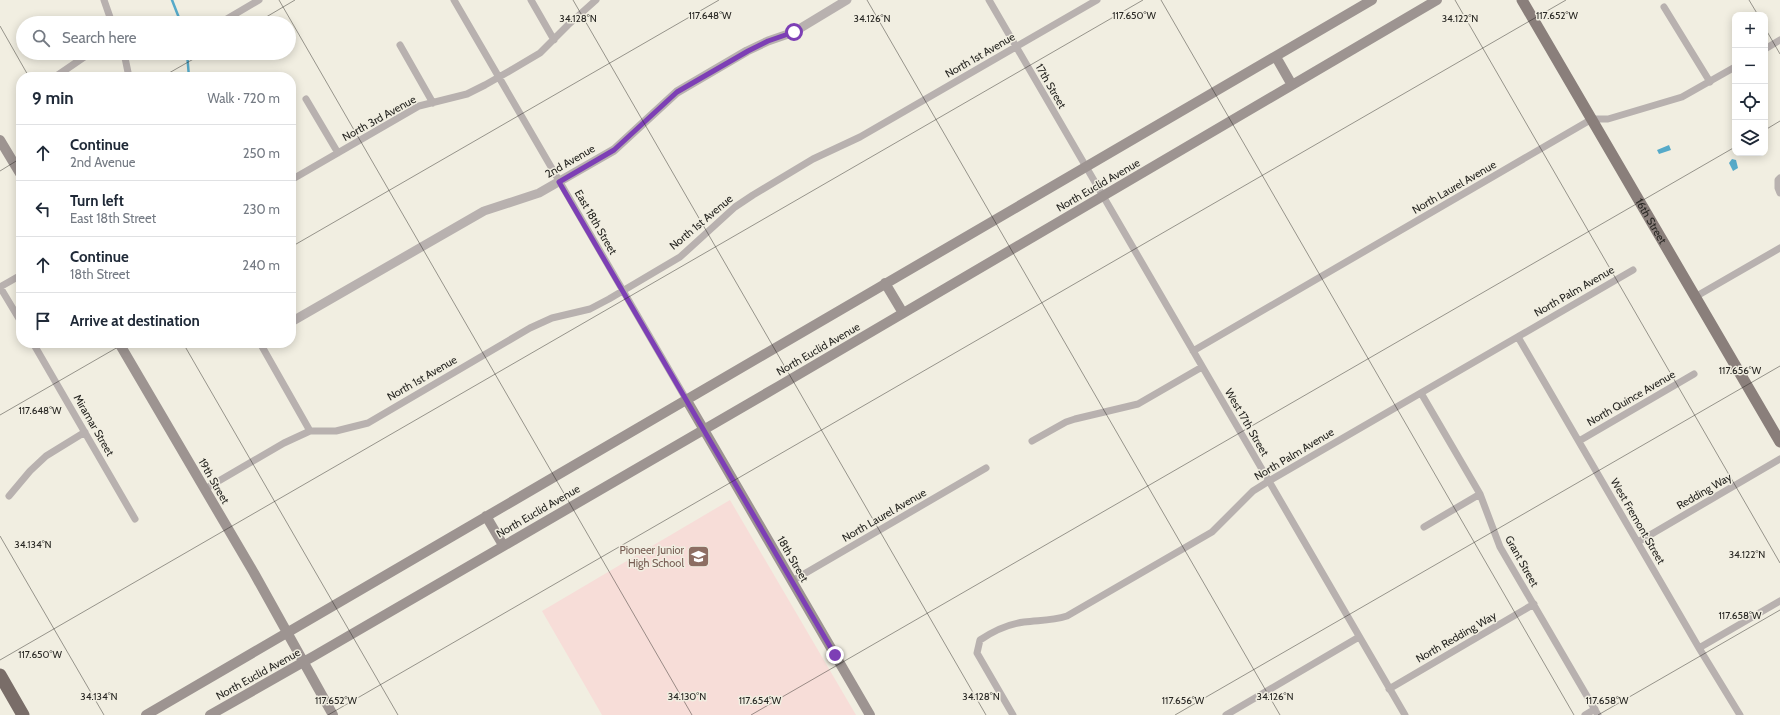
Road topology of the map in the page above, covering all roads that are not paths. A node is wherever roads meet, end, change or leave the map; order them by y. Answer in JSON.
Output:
{"nodes":[{"id":1,"x":104,"y":0,"type":"edge"},
{"id":2,"x":259,"y":0,"type":"edge"},
{"id":3,"x":454,"y":0,"type":"edge"},
{"id":4,"x":531,"y":0,"type":"edge"},
{"id":5,"x":596,"y":0,"type":"edge"},
{"id":6,"x":847,"y":0,"type":"edge"},
{"id":7,"x":989,"y":0,"type":"edge"},
{"id":8,"x":1097,"y":0,"type":"edge"},
{"id":9,"x":1372,"y":0,"type":"edge"},
{"id":10,"x":1437,"y":0,"type":"edge"},
{"id":11,"x":1522,"y":0,"type":"edge"},
{"id":12,"x":1664,"y":7,"type":"dead end"},
{"id":13,"x":110,"y":16,"type":"edge"},
{"id":14,"x":232,"y":16,"type":"edge"},
{"id":15,"x":554,"y":40,"type":"junction"},
{"id":16,"x":1780,"y":40,"type":"edge"},
{"id":17,"x":400,"y":45,"type":"dead end"},
{"id":18,"x":1016,"y":47,"type":"junction"},
{"id":19,"x":1767,"y":48,"type":"edge"},
{"id":20,"x":1276,"y":57,"type":"junction"},
{"id":21,"x":80,"y":60,"type":"edge"},
{"id":22,"x":125,"y":60,"type":"edge"},
{"id":23,"x":1732,"y":69,"type":"edge"},
{"id":24,"x":62,"y":72,"type":"edge"},
{"id":25,"x":128,"y":72,"type":"edge"},
{"id":26,"x":498,"y":77,"type":"junction"},
{"id":27,"x":1710,"y":82,"type":"junction"},
{"id":28,"x":1292,"y":85,"type":"junction"},
{"id":29,"x":306,"y":99,"type":"dead end"},
{"id":30,"x":433,"y":103,"type":"junction"},
{"id":31,"x":1592,"y":119,"type":"junction"},
{"id":32,"x":0,"y":140,"type":"edge"},
{"id":33,"x":338,"y":153,"type":"junction"},
{"id":34,"x":16,"y":167,"type":"edge"},
{"id":35,"x":1085,"y":167,"type":"junction"},
{"id":36,"x":296,"y":177,"type":"edge"},
{"id":37,"x":1779,"y":179,"type":"edge"},
{"id":38,"x":559,"y":182,"type":"junction"},
{"id":39,"x":1095,"y":182,"type":"joint"},
{"id":40,"x":1780,"y":193,"type":"edge"},
{"id":41,"x":1103,"y":196,"type":"junction"},
{"id":42,"x":1780,"y":248,"type":"edge"},
{"id":43,"x":1633,"y":270,"type":"dead end"},
{"id":44,"x":16,"y":278,"type":"edge"},
{"id":45,"x":885,"y":283,"type":"junction"},
{"id":46,"x":0,"y":287,"type":"edge"},
{"id":47,"x":623,"y":291,"type":"junction"},
{"id":48,"x":1695,"y":297,"type":"junction"},
{"id":49,"x":903,"y":313,"type":"junction"},
{"id":50,"x":16,"y":314,"type":"edge"},
{"id":51,"x":296,"y":319,"type":"edge"},
{"id":52,"x":1518,"y":337,"type":"junction"},
{"id":53,"x":36,"y":348,"type":"edge"},
{"id":54,"x":123,"y":348,"type":"edge"},
{"id":55,"x":263,"y":348,"type":"edge"},
{"id":56,"x":1193,"y":351,"type":"junction"},
{"id":57,"x":1202,"y":367,"type":"junction"},
{"id":58,"x":1694,"y":374,"type":"dead end"},
{"id":59,"x":1421,"y":393,"type":"junction"},
{"id":60,"x":686,"y":399,"type":"junction"},
{"id":61,"x":695,"y":414,"type":"joint"},
{"id":62,"x":703,"y":429,"type":"junction"},
{"id":63,"x":310,"y":431,"type":"junction"},
{"id":64,"x":85,"y":432,"type":"junction"},
{"id":65,"x":1032,"y":441,"type":"dead end"},
{"id":66,"x":1579,"y":441,"type":"junction"},
{"id":67,"x":1780,"y":442,"type":"edge"},
{"id":68,"x":1780,"y":459,"type":"edge"},
{"id":69,"x":986,"y":468,"type":"dead end"},
{"id":70,"x":1269,"y":481,"type":"junction"},
{"id":71,"x":205,"y":489,"type":"junction"},
{"id":72,"x":1480,"y":494,"type":"junction"},
{"id":73,"x":9,"y":496,"type":"dead end"},
{"id":74,"x":486,"y":516,"type":"junction"},
{"id":75,"x":135,"y":519,"type":"dead end"},
{"id":76,"x":1424,"y":527,"type":"dead end"},
{"id":77,"x":1638,"y":542,"type":"junction"},
{"id":78,"x":503,"y":545,"type":"junction"},
{"id":79,"x":792,"y":581,"type":"junction"},
{"id":80,"x":1780,"y":601,"type":"edge"},
{"id":81,"x":1534,"y":604,"type":"junction"},
{"id":82,"x":286,"y":633,"type":"junction"},
{"id":83,"x":1359,"y":637,"type":"junction"},
{"id":84,"x":1699,"y":648,"type":"junction"},
{"id":85,"x":302,"y":662,"type":"junction"},
{"id":86,"x":0,"y":675,"type":"edge"},
{"id":87,"x":1389,"y":689,"type":"junction"},
{"id":88,"x":1597,"y":712,"type":"edge"},
{"id":89,"x":23,"y":715,"type":"edge"},
{"id":90,"x":146,"y":715,"type":"edge"},
{"id":91,"x":210,"y":715,"type":"edge"},
{"id":92,"x":333,"y":715,"type":"edge"},
{"id":93,"x":870,"y":715,"type":"edge"},
{"id":94,"x":1013,"y":715,"type":"edge"},
{"id":95,"x":1226,"y":715,"type":"edge"},
{"id":96,"x":1405,"y":715,"type":"edge"},
{"id":97,"x":1585,"y":715,"type":"edge"},
{"id":98,"x":1740,"y":715,"type":"edge"}],
"edges":[{"from":1,"to":13,"type":"street"},
{"from":2,"to":14,"type":"street"},
{"from":3,"to":26,"type":"street","name":"East 18th Street"},
{"from":4,"to":15,"type":"street"},
{"from":5,"to":15,"type":"street","name":"North 3rd Avenue"},
{"from":6,"to":38,"type":"street","name":"2nd Avenue"},
{"from":7,"to":18,"type":"street","name":"17th Street"},
{"from":8,"to":18,"type":"street","name":"North 1st Avenue"},
{"from":9,"to":20,"type":"main road","name":"North Euclid Avenue"},
{"from":10,"to":28,"type":"main road","name":"North Euclid Avenue"},
{"from":11,"to":31,"type":"main road","name":"16th Street"},
{"from":12,"to":27,"type":"street"},
{"from":15,"to":26,"type":"street","name":"North 3rd Avenue"},
{"from":16,"to":19,"type":"street"},
{"from":17,"to":30,"type":"street"},
{"from":18,"to":35,"type":"street","name":"17th Street"},
{"from":18,"to":47,"type":"street","name":"North 1st Avenue"},
{"from":20,"to":28,"type":"main road"},
{"from":20,"to":35,"type":"main road","name":"North Euclid Avenue"},
{"from":21,"to":24,"type":"street"},
{"from":22,"to":25,"type":"street"},
{"from":23,"to":27,"type":"street","name":"North Laurel Avenue"},
{"from":26,"to":30,"type":"street","name":"North 3rd Avenue"},
{"from":26,"to":38,"type":"street","name":"East 18th Street"},
{"from":27,"to":31,"type":"street","name":"North Laurel Avenue"},
{"from":28,"to":41,"type":"main road","name":"North Euclid Avenue"},
{"from":29,"to":33,"type":"street"},
{"from":30,"to":33,"type":"street","name":"North 3rd Avenue"},
{"from":31,"to":48,"type":"main road","name":"16th Street"},
{"from":31,"to":56,"type":"street","name":"North Laurel Avenue"},
{"from":32,"to":34,"type":"main road"},
{"from":33,"to":36,"type":"street","name":"North 3rd Avenue"},
{"from":35,"to":39,"type":"street","name":"17th Street"},
{"from":35,"to":45,"type":"main road","name":"North Euclid Avenue"},
{"from":37,"to":40,"type":"street"},
{"from":38,"to":47,"type":"street","name":"East 18th Street"},
{"from":38,"to":51,"type":"street","name":"2nd Avenue"},
{"from":39,"to":41,"type":"street","name":"West 17th Street"},
{"from":41,"to":49,"type":"main road","name":"North Euclid Avenue"},
{"from":41,"to":56,"type":"street","name":"West 17th Street"},
{"from":42,"to":48,"type":"street"},
{"from":43,"to":52,"type":"street","name":"North Palm Avenue"},
{"from":44,"to":46,"type":"street"},
{"from":45,"to":49,"type":"main road"},
{"from":45,"to":60,"type":"main road","name":"North Euclid Avenue"},
{"from":46,"to":50,"type":"street"},
{"from":47,"to":60,"type":"street","name":"East 18th Street"},
{"from":47,"to":63,"type":"street","name":"North 1st Avenue"},
{"from":48,"to":67,"type":"main road","name":"16th Street"},
{"from":49,"to":62,"type":"main road","name":"North Euclid Avenue"},
{"from":52,"to":59,"type":"street","name":"North Palm Avenue"},
{"from":52,"to":66,"type":"street","name":"West Fremont Street"},
{"from":53,"to":64,"type":"street","name":"Miramar Street"},
{"from":54,"to":71,"type":"main road","name":"19th Street"},
{"from":55,"to":63,"type":"street"},
{"from":56,"to":57,"type":"street","name":"West 17th Street"},
{"from":57,"to":65,"type":"street"},
{"from":57,"to":70,"type":"street","name":"West 17th Street"},
{"from":58,"to":66,"type":"street","name":"North Quince Avenue"},
{"from":59,"to":70,"type":"street","name":"North Palm Avenue"},
{"from":59,"to":72,"type":"street","name":"Grant Street"},
{"from":60,"to":61,"type":"main road","name":"East 18th Street"},
{"from":60,"to":74,"type":"main road","name":"North Euclid Avenue"},
{"from":61,"to":62,"type":"main road","name":"18th Street"},
{"from":62,"to":78,"type":"main road","name":"North Euclid Avenue"},
{"from":62,"to":79,"type":"main road","name":"18th Street"},
{"from":63,"to":71,"type":"street","name":"North 1st Avenue"},
{"from":64,"to":73,"type":"street"},
{"from":64,"to":75,"type":"street","name":"Miramar Street"},
{"from":66,"to":77,"type":"street","name":"West Fremont Street"},
{"from":68,"to":77,"type":"street","name":"Redding Way"},
{"from":69,"to":79,"type":"street","name":"North Laurel Avenue"},
{"from":70,"to":83,"type":"street","name":"West 17th Street"},
{"from":70,"to":94,"type":"street","name":"North Palm Avenue"},
{"from":71,"to":82,"type":"main road","name":"19th Street"},
{"from":72,"to":76,"type":"street"},
{"from":72,"to":81,"type":"street","name":"Grant Street"},
{"from":74,"to":78,"type":"main road"},
{"from":74,"to":82,"type":"main road","name":"North Euclid Avenue"},
{"from":77,"to":84,"type":"street","name":"West Fremont Street"},
{"from":78,"to":85,"type":"main road","name":"North Euclid Avenue"},
{"from":79,"to":93,"type":"main road","name":"18th Street"},
{"from":80,"to":84,"type":"street"},
{"from":81,"to":87,"type":"street","name":"North Redding Way"},
{"from":81,"to":88,"type":"street","name":"Grant Street"},
{"from":82,"to":85,"type":"main road","name":"19th Street"},
{"from":82,"to":90,"type":"main road","name":"North Euclid Avenue"},
{"from":83,"to":87,"type":"street","name":"West 17th Street"},
{"from":83,"to":95,"type":"street"},
{"from":84,"to":98,"type":"street","name":"West Fremont Street"},
{"from":85,"to":91,"type":"main road","name":"North Euclid Avenue"},
{"from":85,"to":92,"type":"main road","name":"19th Street"},
{"from":86,"to":89,"type":"highway"},
{"from":87,"to":96,"type":"street","name":"West 17th Street"},
{"from":88,"to":97,"type":"street"}]}
